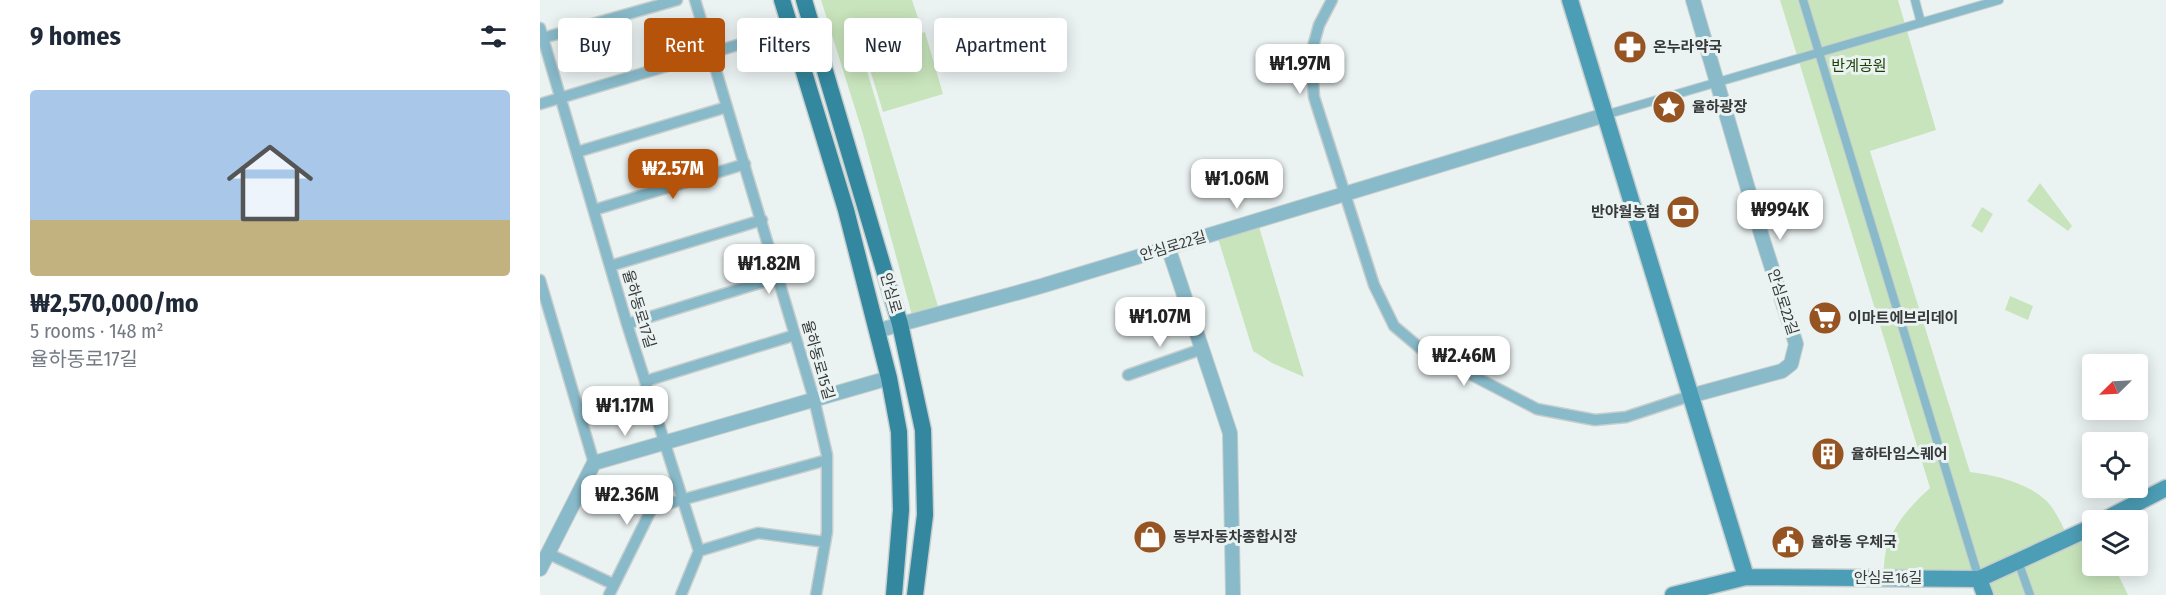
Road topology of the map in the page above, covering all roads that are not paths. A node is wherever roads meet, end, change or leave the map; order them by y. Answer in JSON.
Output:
{"nodes":[{"id":1,"x":677,"y":0,"type":"edge"},
{"id":2,"x":695,"y":0,"type":"edge"},
{"id":3,"x":782,"y":0,"type":"edge"},
{"id":4,"x":804,"y":0,"type":"edge"},
{"id":5,"x":1332,"y":0,"type":"edge"},
{"id":6,"x":1570,"y":0,"type":"edge"},
{"id":7,"x":1694,"y":0,"type":"edge"},
{"id":8,"x":1803,"y":0,"type":"edge"},
{"id":9,"x":1915,"y":0,"type":"edge"},
{"id":10,"x":1999,"y":0,"type":"edge"},
{"id":11,"x":701,"y":18,"type":"edge"},
{"id":12,"x":788,"y":18,"type":"edge"},
{"id":13,"x":1921,"y":23,"type":"junction"},
{"id":14,"x":541,"y":33,"type":"edge"},
{"id":15,"x":1818,"y":53,"type":"junction"},
{"id":16,"x":646,"y":72,"type":"edge"},
{"id":17,"x":717,"y":72,"type":"edge"},
{"id":18,"x":804,"y":72,"type":"edge"},
{"id":19,"x":1718,"y":82,"type":"junction"},
{"id":20,"x":561,"y":98,"type":"junction"},
{"id":21,"x":540,"y":104,"type":"edge"},
{"id":22,"x":727,"y":107,"type":"junction"},
{"id":23,"x":1605,"y":116,"type":"junction"},
{"id":24,"x":577,"y":152,"type":"junction"},
{"id":25,"x":745,"y":164,"type":"junction"},
{"id":26,"x":1345,"y":193,"type":"junction"},
{"id":27,"x":594,"y":210,"type":"junction"},
{"id":28,"x":762,"y":219,"type":"junction"},
{"id":29,"x":1168,"y":247,"type":"junction"},
{"id":30,"x":610,"y":266,"type":"junction"},
{"id":31,"x":778,"y":277,"type":"junction"},
{"id":32,"x":540,"y":280,"type":"edge"},
{"id":33,"x":627,"y":324,"type":"junction"},
{"id":34,"x":900,"y":324,"type":"junction"},
{"id":35,"x":877,"y":331,"type":"junction"},
{"id":36,"x":795,"y":335,"type":"junction"},
{"id":37,"x":1202,"y":349,"type":"junction"},
{"id":38,"x":1128,"y":375,"type":"dead end"},
{"id":39,"x":889,"y":378,"type":"junction"},
{"id":40,"x":646,"y":381,"type":"junction"},
{"id":41,"x":1690,"y":396,"type":"junction"},
{"id":42,"x":814,"y":399,"type":"junction"},
{"id":43,"x":665,"y":442,"type":"junction"},
{"id":44,"x":827,"y":460,"type":"junction"},
{"id":45,"x":594,"y":463,"type":"junction"},
{"id":46,"x":2166,"y":488,"type":"edge"},
{"id":47,"x":683,"y":500,"type":"junction"},
{"id":48,"x":2123,"y":510,"type":"edge"},
{"id":49,"x":2082,"y":531,"type":"edge"},
{"id":50,"x":825,"y":542,"type":"junction"},
{"id":51,"x":699,"y":551,"type":"junction"},
{"id":52,"x":547,"y":553,"type":"junction"},
{"id":53,"x":2018,"y":561,"type":"junction"},
{"id":54,"x":540,"y":569,"type":"edge"},
{"id":55,"x":1746,"y":577,"type":"junction"},
{"id":56,"x":1979,"y":579,"type":"junction"},
{"id":57,"x":614,"y":584,"type":"junction"},
{"id":58,"x":609,"y":595,"type":"edge"},
{"id":59,"x":681,"y":595,"type":"edge"},
{"id":60,"x":816,"y":595,"type":"edge"},
{"id":61,"x":894,"y":595,"type":"edge"},
{"id":62,"x":915,"y":595,"type":"edge"},
{"id":63,"x":1233,"y":595,"type":"edge"},
{"id":64,"x":1673,"y":595,"type":"edge"},
{"id":65,"x":1985,"y":595,"type":"edge"},
{"id":66,"x":2030,"y":595,"type":"edge"}],
"edges":[{"from":1,"to":14,"type":"street"},
{"from":2,"to":11,"type":"street","name":"율하동로15길"},
{"from":3,"to":12,"type":"main road","name":"안심로"},
{"from":4,"to":34,"type":"main road","name":"안심로"},
{"from":5,"to":26,"type":"street"},
{"from":6,"to":23,"type":"main road"},
{"from":7,"to":19,"type":"street","name":"안심로22길"},
{"from":8,"to":15,"type":"street"},
{"from":9,"to":13,"type":"street"},
{"from":10,"to":13,"type":"street"},
{"from":13,"to":15,"type":"street"},
{"from":14,"to":20,"type":"street","name":"율하동로17길"},
{"from":15,"to":19,"type":"street"},
{"from":15,"to":56,"type":"street"},
{"from":16,"to":20,"type":"street"},
{"from":17,"to":22,"type":"street","name":"율하동로15길"},
{"from":18,"to":35,"type":"main road","name":"안심로"},
{"from":19,"to":23,"type":"street"},
{"from":19,"to":41,"type":"street","name":"안심로22길"},
{"from":20,"to":21,"type":"street"},
{"from":20,"to":24,"type":"street","name":"율하동로17길"},
{"from":22,"to":24,"type":"street"},
{"from":22,"to":25,"type":"street","name":"율하동로15길"},
{"from":23,"to":26,"type":"street","name":"안심로22길"},
{"from":23,"to":41,"type":"main road"},
{"from":24,"to":27,"type":"street","name":"율하동로17길"},
{"from":25,"to":27,"type":"street"},
{"from":25,"to":28,"type":"street","name":"율하동로15길"},
{"from":26,"to":29,"type":"street","name":"안심로22길"},
{"from":26,"to":41,"type":"street"},
{"from":27,"to":30,"type":"street","name":"율하동로17길"},
{"from":28,"to":30,"type":"street"},
{"from":28,"to":31,"type":"street","name":"율하동로15길"},
{"from":29,"to":34,"type":"street","name":"안심로22길"},
{"from":29,"to":37,"type":"street"},
{"from":30,"to":33,"type":"street","name":"율하동로17길"},
{"from":31,"to":33,"type":"street"},
{"from":31,"to":36,"type":"street","name":"율하동로15길"},
{"from":32,"to":45,"type":"street"},
{"from":33,"to":40,"type":"street","name":"율하동로17길"},
{"from":34,"to":35,"type":"street","name":"안심로22길"},
{"from":34,"to":62,"type":"main road","name":"안심로"},
{"from":35,"to":39,"type":"main road","name":"안심로"},
{"from":36,"to":40,"type":"street"},
{"from":36,"to":42,"type":"street","name":"율하동로15길"},
{"from":37,"to":38,"type":"street"},
{"from":37,"to":63,"type":"street"},
{"from":39,"to":42,"type":"street"},
{"from":39,"to":61,"type":"main road","name":"안심로"},
{"from":40,"to":43,"type":"street","name":"율하동로17길"},
{"from":41,"to":55,"type":"main road"},
{"from":42,"to":43,"type":"street"},
{"from":42,"to":44,"type":"street","name":"율하동로15길"},
{"from":43,"to":45,"type":"street"},
{"from":43,"to":47,"type":"street","name":"율하동로17길"},
{"from":44,"to":47,"type":"street"},
{"from":44,"to":50,"type":"street","name":"율하동로15길"},
{"from":45,"to":52,"type":"street"},
{"from":46,"to":48,"type":"main road"},
{"from":47,"to":51,"type":"street","name":"율하동로17길"},
{"from":47,"to":57,"type":"street"},
{"from":49,"to":53,"type":"main road","name":"안심로16길"},
{"from":50,"to":51,"type":"street"},
{"from":50,"to":60,"type":"street","name":"율하동로15길"},
{"from":51,"to":59,"type":"street"},
{"from":52,"to":54,"type":"street"},
{"from":52,"to":57,"type":"street"},
{"from":53,"to":56,"type":"main road","name":"안심로16길"},
{"from":53,"to":66,"type":"street"},
{"from":55,"to":56,"type":"main road","name":"안심로16길"},
{"from":55,"to":64,"type":"main road","name":"안심로16길"},
{"from":56,"to":65,"type":"main road"},
{"from":57,"to":58,"type":"street"}]}
